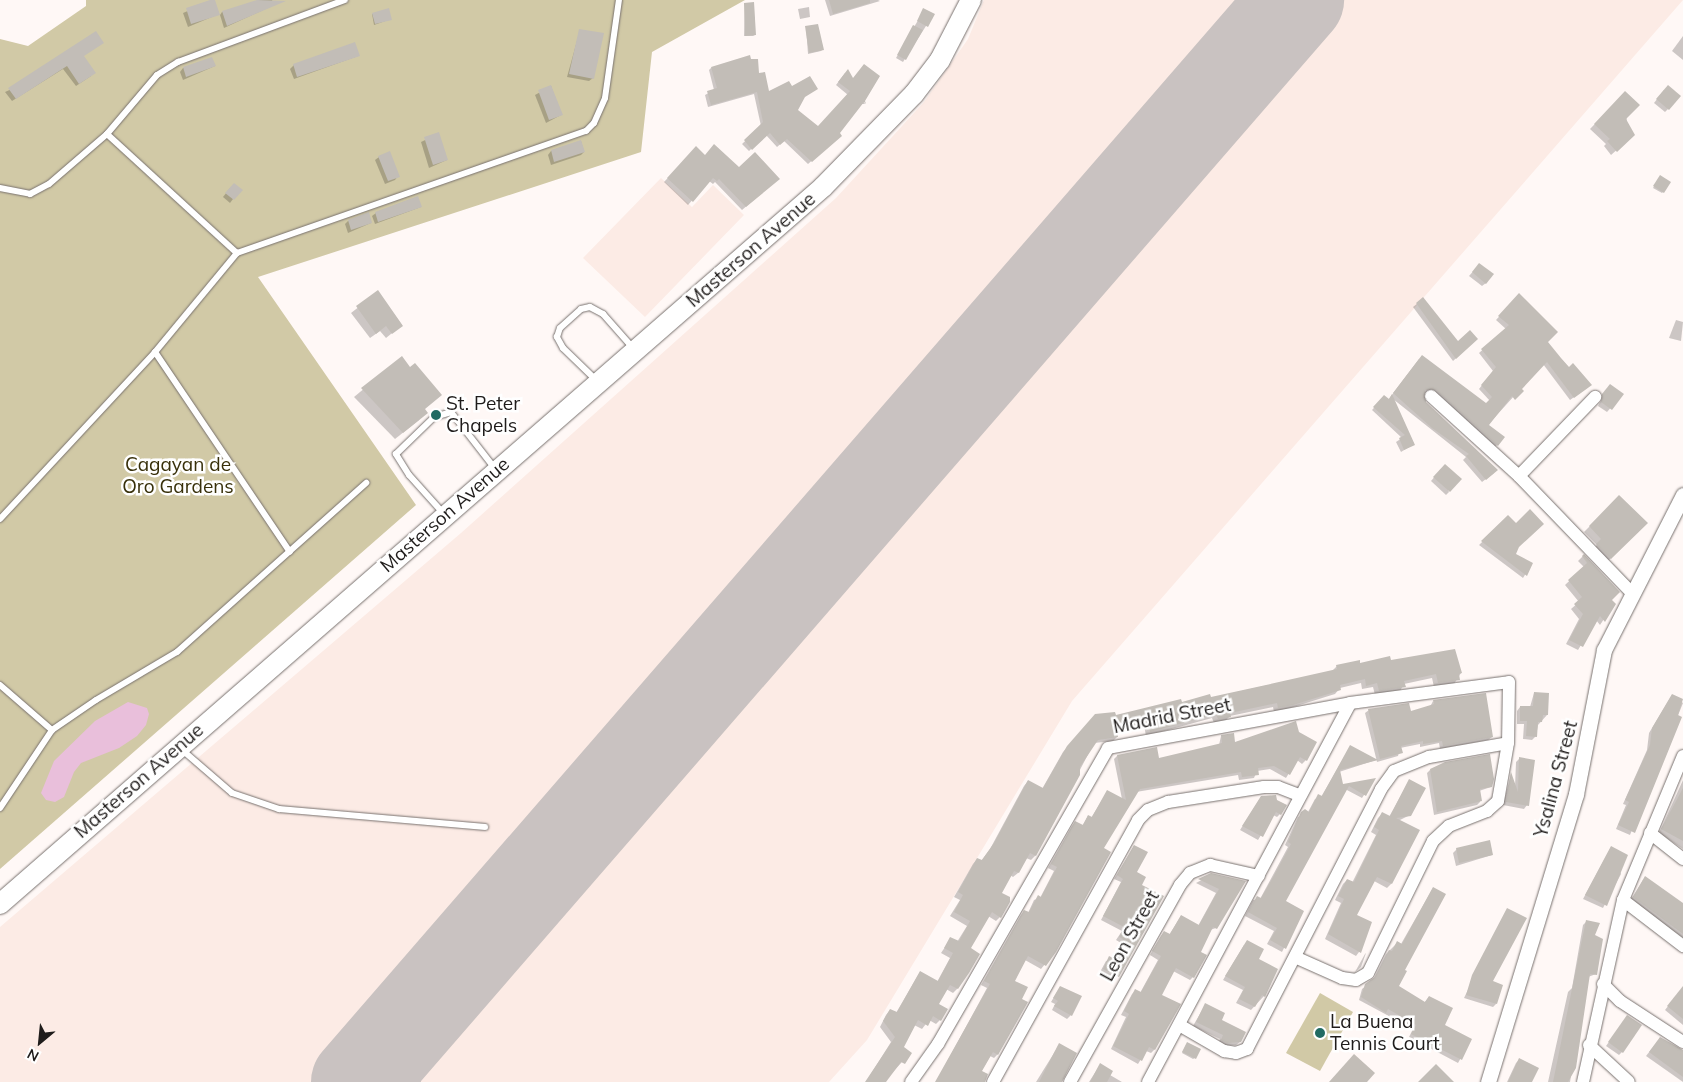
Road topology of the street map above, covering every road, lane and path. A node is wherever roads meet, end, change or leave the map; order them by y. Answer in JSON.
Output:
{"nodes":[{"id":1,"x":345,"y":0,"type":"edge"},
{"id":2,"x":619,"y":0,"type":"edge"},
{"id":3,"x":971,"y":0,"type":"edge"},
{"id":4,"x":107,"y":134,"type":"junction"},
{"id":5,"x":0,"y":188,"type":"edge"},
{"id":6,"x":238,"y":253,"type":"junction"},
{"id":7,"x":636,"y":350,"type":"junction"},
{"id":8,"x":156,"y":352,"type":"junction"},
{"id":9,"x":598,"y":382,"type":"junction"},
{"id":10,"x":1431,"y":396,"type":"dead end"},
{"id":11,"x":1595,"y":397,"type":"dead end"},
{"id":12,"x":496,"y":471,"type":"junction"},
{"id":13,"x":1519,"y":476,"type":"junction"},
{"id":14,"x":366,"y":483,"type":"dead end"},
{"id":15,"x":1683,"y":495,"type":"edge"},
{"id":16,"x":445,"y":515,"type":"junction"},
{"id":17,"x":0,"y":518,"type":"edge"},
{"id":18,"x":290,"y":552,"type":"junction"},
{"id":19,"x":1631,"y":592,"type":"junction"},
{"id":20,"x":0,"y":685,"type":"edge"},
{"id":21,"x":1350,"y":703,"type":"junction"},
{"id":22,"x":52,"y":730,"type":"junction"},
{"id":23,"x":1508,"y":743,"type":"junction"},
{"id":24,"x":178,"y":746,"type":"junction"},
{"id":25,"x":1683,"y":756,"type":"edge"},
{"id":26,"x":1299,"y":795,"type":"junction"},
{"id":27,"x":0,"y":808,"type":"edge"},
{"id":28,"x":485,"y":827,"type":"dead end"},
{"id":29,"x":1650,"y":833,"type":"junction"},
{"id":30,"x":1683,"y":859,"type":"edge"},
{"id":31,"x":1259,"y":876,"type":"junction"},
{"id":32,"x":1623,"y":900,"type":"junction"},
{"id":33,"x":0,"y":904,"type":"edge"},
{"id":34,"x":1683,"y":946,"type":"edge"},
{"id":35,"x":1295,"y":957,"type":"junction"},
{"id":36,"x":1603,"y":984,"type":"junction"},
{"id":37,"x":1181,"y":1026,"type":"junction"},
{"id":38,"x":1683,"y":1042,"type":"edge"},
{"id":39,"x":1589,"y":1045,"type":"junction"},
{"id":40,"x":1150,"y":1081,"type":"edge"},
{"id":41,"x":911,"y":1082,"type":"edge"},
{"id":42,"x":993,"y":1082,"type":"edge"},
{"id":43,"x":1070,"y":1082,"type":"edge"},
{"id":44,"x":1488,"y":1082,"type":"edge"},
{"id":45,"x":1583,"y":1082,"type":"edge"},
{"id":46,"x":1629,"y":1082,"type":"edge"}],
"edges":[{"from":1,"to":4,"type":"lane"},
{"from":2,"to":6,"type":"lane"},
{"from":3,"to":7,"type":"main road","name":"Masterson Avenue"},
{"from":4,"to":5,"type":"lane"},
{"from":4,"to":6,"type":"lane"},
{"from":6,"to":8,"type":"lane"},
{"from":7,"to":9,"type":"main road","name":"Masterson Avenue"},
{"from":7,"to":9,"type":"lane"},
{"from":8,"to":17,"type":"lane"},
{"from":8,"to":18,"type":"lane"},
{"from":9,"to":12,"type":"main road","name":"Masterson Avenue"},
{"from":10,"to":13,"type":"street"},
{"from":11,"to":13,"type":"street"},
{"from":12,"to":16,"type":"main road","name":"Masterson Avenue"},
{"from":12,"to":16,"type":"lane"},
{"from":13,"to":19,"type":"street"},
{"from":14,"to":18,"type":"lane"},
{"from":15,"to":19,"type":"street","name":"Ysalina Street"},
{"from":16,"to":24,"type":"main road","name":"Masterson Avenue"},
{"from":18,"to":22,"type":"lane"},
{"from":19,"to":44,"type":"street","name":"Ysalina Street"},
{"from":20,"to":22,"type":"lane"},
{"from":21,"to":23,"type":"street","name":"Madrid Street"},
{"from":21,"to":26,"type":"street"},
{"from":21,"to":41,"type":"street","name":"Madrid Street"},
{"from":22,"to":27,"type":"lane"},
{"from":23,"to":35,"type":"street"},
{"from":23,"to":35,"type":"street"},
{"from":24,"to":28,"type":"lane"},
{"from":24,"to":33,"type":"main road","name":"Masterson Avenue"},
{"from":25,"to":29,"type":"street"},
{"from":26,"to":31,"type":"street"},
{"from":26,"to":42,"type":"street"},
{"from":29,"to":30,"type":"street"},
{"from":29,"to":32,"type":"street"},
{"from":31,"to":37,"type":"street"},
{"from":31,"to":43,"type":"street","name":"Leon Street"},
{"from":32,"to":34,"type":"street"},
{"from":32,"to":36,"type":"street"},
{"from":35,"to":37,"type":"street"},
{"from":36,"to":38,"type":"street"},
{"from":36,"to":39,"type":"street"},
{"from":37,"to":40,"type":"street"},
{"from":39,"to":45,"type":"street"},
{"from":39,"to":46,"type":"street"}]}
